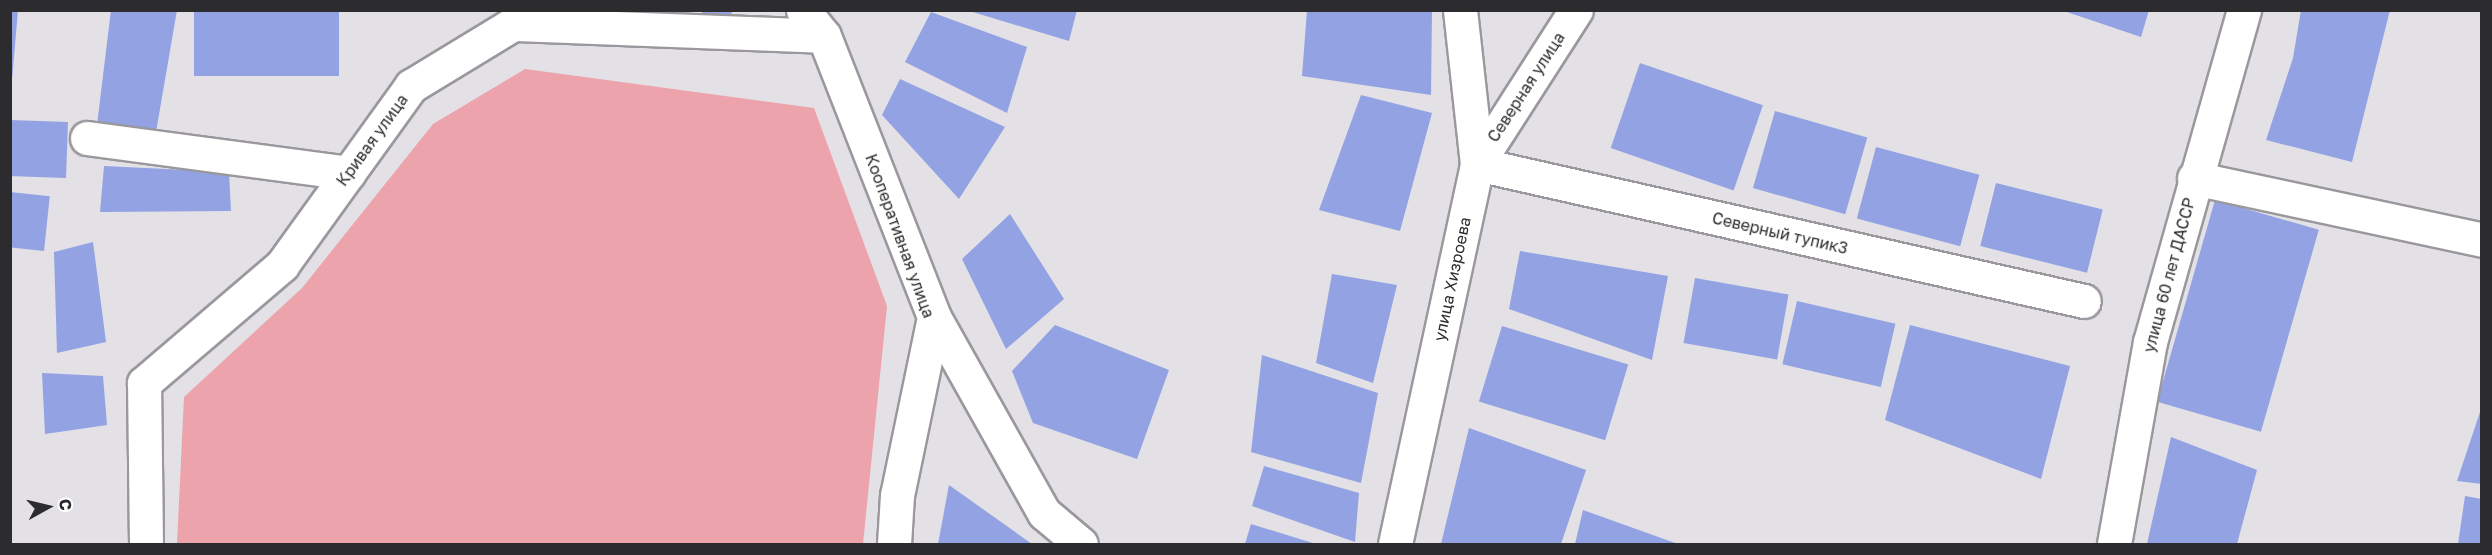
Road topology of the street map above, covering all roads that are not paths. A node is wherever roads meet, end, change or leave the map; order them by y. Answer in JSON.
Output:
{"nodes":[{"id":1,"x":803,"y":10,"type":"edge"},
{"id":2,"x":1460,"y":10,"type":"edge"},
{"id":3,"x":1576,"y":10,"type":"edge"},
{"id":4,"x":2244,"y":10,"type":"edge"},
{"id":5,"x":824,"y":36,"type":"junction"},
{"id":6,"x":87,"y":138,"type":"dead end"},
{"id":7,"x":1477,"y":164,"type":"junction"},
{"id":8,"x":349,"y":173,"type":"junction"},
{"id":9,"x":2194,"y":178,"type":"junction"},
{"id":10,"x":2481,"y":240,"type":"edge"},
{"id":11,"x":2084,"y":301,"type":"dead end"},
{"id":12,"x":934,"y":317,"type":"junction"},
{"id":13,"x":147,"y":544,"type":"edge"},
{"id":14,"x":894,"y":544,"type":"edge"},
{"id":15,"x":1082,"y":544,"type":"edge"},
{"id":16,"x":1395,"y":544,"type":"edge"},
{"id":17,"x":2114,"y":544,"type":"edge"}],
"edges":[{"from":1,"to":5,"type":"street","name":"Кооперативная улица"},
{"from":2,"to":7,"type":"street","name":"улица Хизроева"},
{"from":3,"to":7,"type":"street","name":"Северная улица"},
{"from":4,"to":9,"type":"street","name":"улица 60 лет ДАССР"},
{"from":5,"to":8,"type":"street","name":"Кривая улица"},
{"from":5,"to":12,"type":"street","name":"Кооперативная улица"},
{"from":6,"to":8,"type":"street"},
{"from":7,"to":11,"type":"street","name":"Северный тупик3"},
{"from":7,"to":16,"type":"street","name":"улица Хизроева"},
{"from":8,"to":13,"type":"street","name":"Кривая улица"},
{"from":9,"to":10,"type":"street"},
{"from":9,"to":17,"type":"street","name":"улица 60 лет ДАССР"},
{"from":12,"to":14,"type":"street","name":"Кооперативная улица"},
{"from":12,"to":15,"type":"street"}]}
